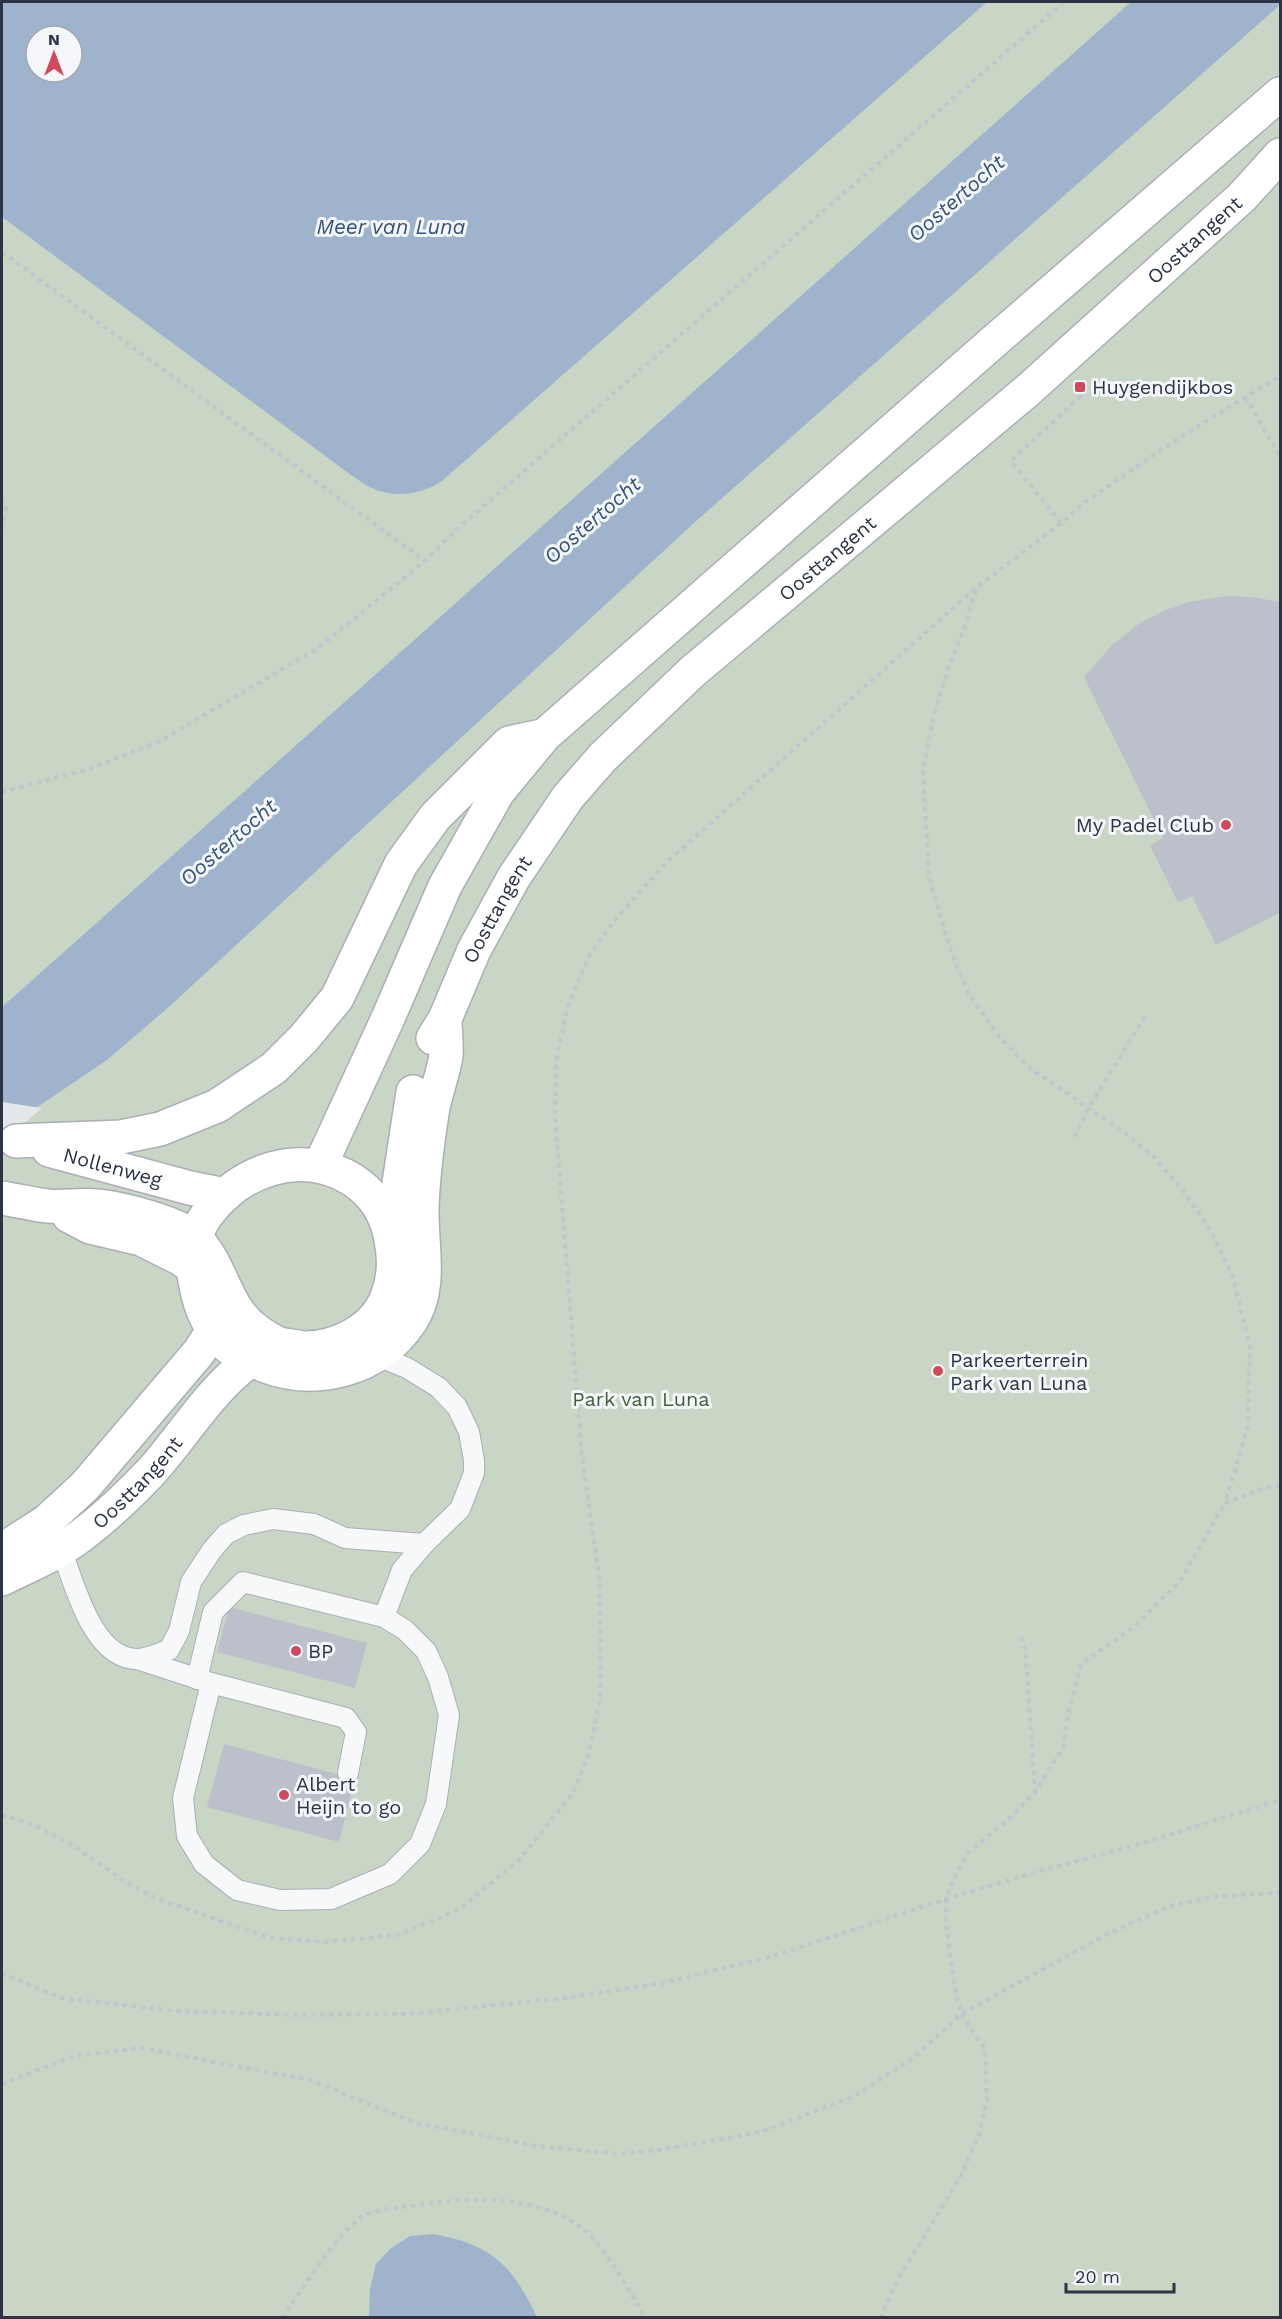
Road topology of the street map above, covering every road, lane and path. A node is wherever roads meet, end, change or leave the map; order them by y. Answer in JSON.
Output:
{"nodes":[{"id":1,"x":1064,"y":2,"type":"edge"},
{"id":2,"x":1281,"y":94,"type":"edge"},
{"id":3,"x":1281,"y":156,"type":"edge"},
{"id":4,"x":2,"y":252,"type":"edge"},
{"id":5,"x":1281,"y":376,"type":"edge"},
{"id":6,"x":1085,"y":392,"type":"dead end"},
{"id":7,"x":1245,"y":398,"type":"junction"},
{"id":8,"x":1281,"y":456,"type":"edge"},
{"id":9,"x":2,"y":499,"type":"edge"},
{"id":10,"x":1061,"y":523,"type":"junction"},
{"id":11,"x":2,"y":531,"type":"edge"},
{"id":12,"x":425,"y":561,"type":"junction"},
{"id":13,"x":976,"y":588,"type":"junction"},
{"id":14,"x":545,"y":735,"type":"junction"},
{"id":15,"x":2,"y":792,"type":"edge"},
{"id":16,"x":1147,"y":1013,"type":"dead end"},
{"id":17,"x":445,"y":1019,"type":"junction"},
{"id":18,"x":1088,"y":1108,"type":"junction"},
{"id":19,"x":1074,"y":1137,"type":"dead end"},
{"id":20,"x":9,"y":1140,"type":"edge"},
{"id":21,"x":320,"y":1166,"type":"junction"},
{"id":22,"x":225,"y":1195,"type":"junction"},
{"id":23,"x":2,"y":1198,"type":"edge"},
{"id":24,"x":391,"y":1234,"type":"junction"},
{"id":25,"x":193,"y":1253,"type":"junction"},
{"id":26,"x":213,"y":1330,"type":"junction"},
{"id":27,"x":265,"y":1352,"type":"junction"},
{"id":28,"x":378,"y":1356,"type":"junction"},
{"id":29,"x":1281,"y":1485,"type":"edge"},
{"id":30,"x":1225,"y":1503,"type":"junction"},
{"id":31,"x":424,"y":1544,"type":"junction"},
{"id":32,"x":62,"y":1549,"type":"junction"},
{"id":33,"x":2,"y":1550,"type":"edge"},
{"id":34,"x":2,"y":1579,"type":"edge"},
{"id":35,"x":384,"y":1617,"type":"junction"},
{"id":36,"x":1021,"y":1637,"type":"dead end"},
{"id":37,"x":137,"y":1659,"type":"junction"},
{"id":38,"x":204,"y":1681,"type":"junction"},
{"id":39,"x":348,"y":1773,"type":"dead end"},
{"id":40,"x":1035,"y":1792,"type":"junction"},
{"id":41,"x":1281,"y":1800,"type":"edge"},
{"id":42,"x":2,"y":1815,"type":"edge"},
{"id":43,"x":1281,"y":1893,"type":"edge"},
{"id":44,"x":946,"y":1899,"type":"junction"},
{"id":45,"x":2,"y":1973,"type":"edge"},
{"id":46,"x":961,"y":2014,"type":"junction"},
{"id":47,"x":2,"y":2084,"type":"edge"},
{"id":48,"x":282,"y":2318,"type":"edge"},
{"id":49,"x":645,"y":2318,"type":"edge"},
{"id":50,"x":880,"y":2318,"type":"edge"}],
"edges":[{"from":1,"to":12,"type":"path"},
{"from":2,"to":14,"type":"main road"},
{"from":3,"to":17,"type":"main road","name":"Oosttangent"},
{"from":4,"to":12,"type":"path"},
{"from":5,"to":7,"type":"path"},
{"from":6,"to":10,"type":"path"},
{"from":7,"to":8,"type":"path"},
{"from":7,"to":10,"type":"path"},
{"from":9,"to":11,"type":"path"},
{"from":10,"to":13,"type":"path"},
{"from":12,"to":15,"type":"path"},
{"from":13,"to":18,"type":"path"},
{"from":13,"to":42,"type":"path"},
{"from":14,"to":20,"type":"main road"},
{"from":14,"to":21,"type":"main road"},
{"from":16,"to":18,"type":"path"},
{"from":17,"to":24,"type":"main road","name":"Oosttangent"},
{"from":17,"to":28,"type":"main road","name":"Oosttangent"},
{"from":18,"to":19,"type":"path"},
{"from":18,"to":30,"type":"path"},
{"from":20,"to":22,"type":"main road","name":"Nollenweg"},
{"from":21,"to":22,"type":"main road"},
{"from":21,"to":24,"type":"main road"},
{"from":22,"to":25,"type":"main road"},
{"from":23,"to":25,"type":"main road"},
{"from":24,"to":27,"type":"main road"},
{"from":25,"to":26,"type":"main road"},
{"from":25,"to":27,"type":"main road"},
{"from":26,"to":27,"type":"main road"},
{"from":26,"to":33,"type":"main road","name":"Oosttangent"},
{"from":27,"to":28,"type":"main road"},
{"from":27,"to":32,"type":"main road","name":"Oosttangent"},
{"from":28,"to":31,"type":"lane"},
{"from":29,"to":30,"type":"path"},
{"from":30,"to":40,"type":"path"},
{"from":31,"to":35,"type":"lane"},
{"from":31,"to":37,"type":"lane"},
{"from":32,"to":34,"type":"main road","name":"Oosttangent"},
{"from":32,"to":37,"type":"lane"},
{"from":35,"to":38,"type":"lane"},
{"from":35,"to":38,"type":"lane"},
{"from":36,"to":40,"type":"path"},
{"from":37,"to":38,"type":"lane"},
{"from":38,"to":39,"type":"lane"},
{"from":40,"to":44,"type":"path"},
{"from":41,"to":44,"type":"path"},
{"from":43,"to":46,"type":"path"},
{"from":44,"to":45,"type":"path"},
{"from":44,"to":46,"type":"path"},
{"from":46,"to":47,"type":"path"},
{"from":46,"to":50,"type":"path"},
{"from":48,"to":49,"type":"path"}]}
